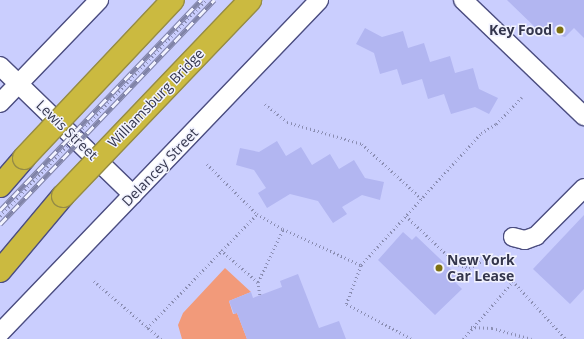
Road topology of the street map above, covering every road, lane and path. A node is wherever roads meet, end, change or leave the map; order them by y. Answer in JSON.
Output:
{"nodes":[{"id":1,"x":99,"y":0,"type":"edge"},
{"id":2,"x":173,"y":0,"type":"edge"},
{"id":3,"x":206,"y":0,"type":"edge"},
{"id":4,"x":250,"y":0,"type":"edge"},
{"id":5,"x":319,"y":0,"type":"edge"},
{"id":6,"x":463,"y":0,"type":"edge"},
{"id":7,"x":0,"y":66,"type":"edge"},
{"id":8,"x":18,"y":84,"type":"junction"},
{"id":9,"x":522,"y":98,"type":"dead end"},
{"id":10,"x":0,"y":103,"type":"edge"},
{"id":11,"x":265,"y":104,"type":"dead end"},
{"id":12,"x":584,"y":116,"type":"edge"},
{"id":13,"x":24,"y":158,"type":"junction"},
{"id":14,"x":207,"y":164,"type":"dead end"},
{"id":15,"x":0,"y":175,"type":"edge"},
{"id":16,"x":0,"y":186,"type":"edge"},
{"id":17,"x":584,"y":188,"type":"edge"},
{"id":18,"x":133,"y":195,"type":"junction"},
{"id":19,"x":63,"y":196,"type":"junction"},
{"id":20,"x":422,"y":199,"type":"junction"},
{"id":21,"x":257,"y":214,"type":"junction"},
{"id":22,"x":0,"y":216,"type":"edge"},
{"id":23,"x":406,"y":216,"type":"junction"},
{"id":24,"x":283,"y":229,"type":"junction"},
{"id":25,"x":513,"y":237,"type":"dead end"},
{"id":26,"x":221,"y":250,"type":"junction"},
{"id":27,"x":0,"y":252,"type":"edge"},
{"id":28,"x":490,"y":257,"type":"dead end"},
{"id":29,"x":361,"y":265,"type":"junction"},
{"id":30,"x":0,"y":271,"type":"edge"},
{"id":31,"x":94,"y":281,"type":"dead end"},
{"id":32,"x":258,"y":282,"type":"junction"},
{"id":33,"x":260,"y":295,"type":"dead end"},
{"id":34,"x":471,"y":327,"type":"junction"},
{"id":35,"x":147,"y":328,"type":"junction"},
{"id":36,"x":0,"y":332,"type":"edge"},
{"id":37,"x":161,"y":339,"type":"edge"},
{"id":38,"x":411,"y":339,"type":"edge"},
{"id":39,"x":463,"y":339,"type":"edge"},
{"id":40,"x":532,"y":339,"type":"edge"},
{"id":41,"x":566,"y":339,"type":"edge"}],
"edges":[{"from":1,"to":8,"type":"street"},
{"from":2,"to":13,"type":"highway","bridge":true},
{"from":3,"to":22,"type":"path","bridge":true},
{"from":4,"to":19,"type":"highway","name":"Williamsburg Bridge","bridge":true},
{"from":5,"to":18,"type":"street","name":"Delancey Street"},
{"from":6,"to":12,"type":"street"},
{"from":7,"to":8,"type":"street","name":"Lewis Street"},
{"from":8,"to":10,"type":"street"},
{"from":8,"to":18,"type":"street","name":"Lewis Street"},
{"from":9,"to":20,"type":"path"},
{"from":11,"to":20,"type":"path"},
{"from":13,"to":15,"type":"highway"},
{"from":13,"to":16,"type":"highway"},
{"from":14,"to":21,"type":"path"},
{"from":17,"to":25,"type":"street"},
{"from":18,"to":36,"type":"street","name":"Delancey Street"},
{"from":19,"to":27,"type":"highway","name":"Williamsburg Bridge"},
{"from":19,"to":30,"type":"highway","name":"Williamsburg Bridge"},
{"from":20,"to":23,"type":"path"},
{"from":21,"to":24,"type":"path"},
{"from":21,"to":26,"type":"path"},
{"from":23,"to":28,"type":"path"},
{"from":23,"to":29,"type":"path"},
{"from":24,"to":29,"type":"path"},
{"from":24,"to":32,"type":"path"},
{"from":26,"to":32,"type":"path"},
{"from":26,"to":35,"type":"path"},
{"from":29,"to":38,"type":"path"},
{"from":31,"to":35,"type":"path"},
{"from":32,"to":33,"type":"path"},
{"from":34,"to":39,"type":"path"},
{"from":34,"to":40,"type":"path"},
{"from":34,"to":41,"type":"path"},
{"from":35,"to":37,"type":"path"}]}
